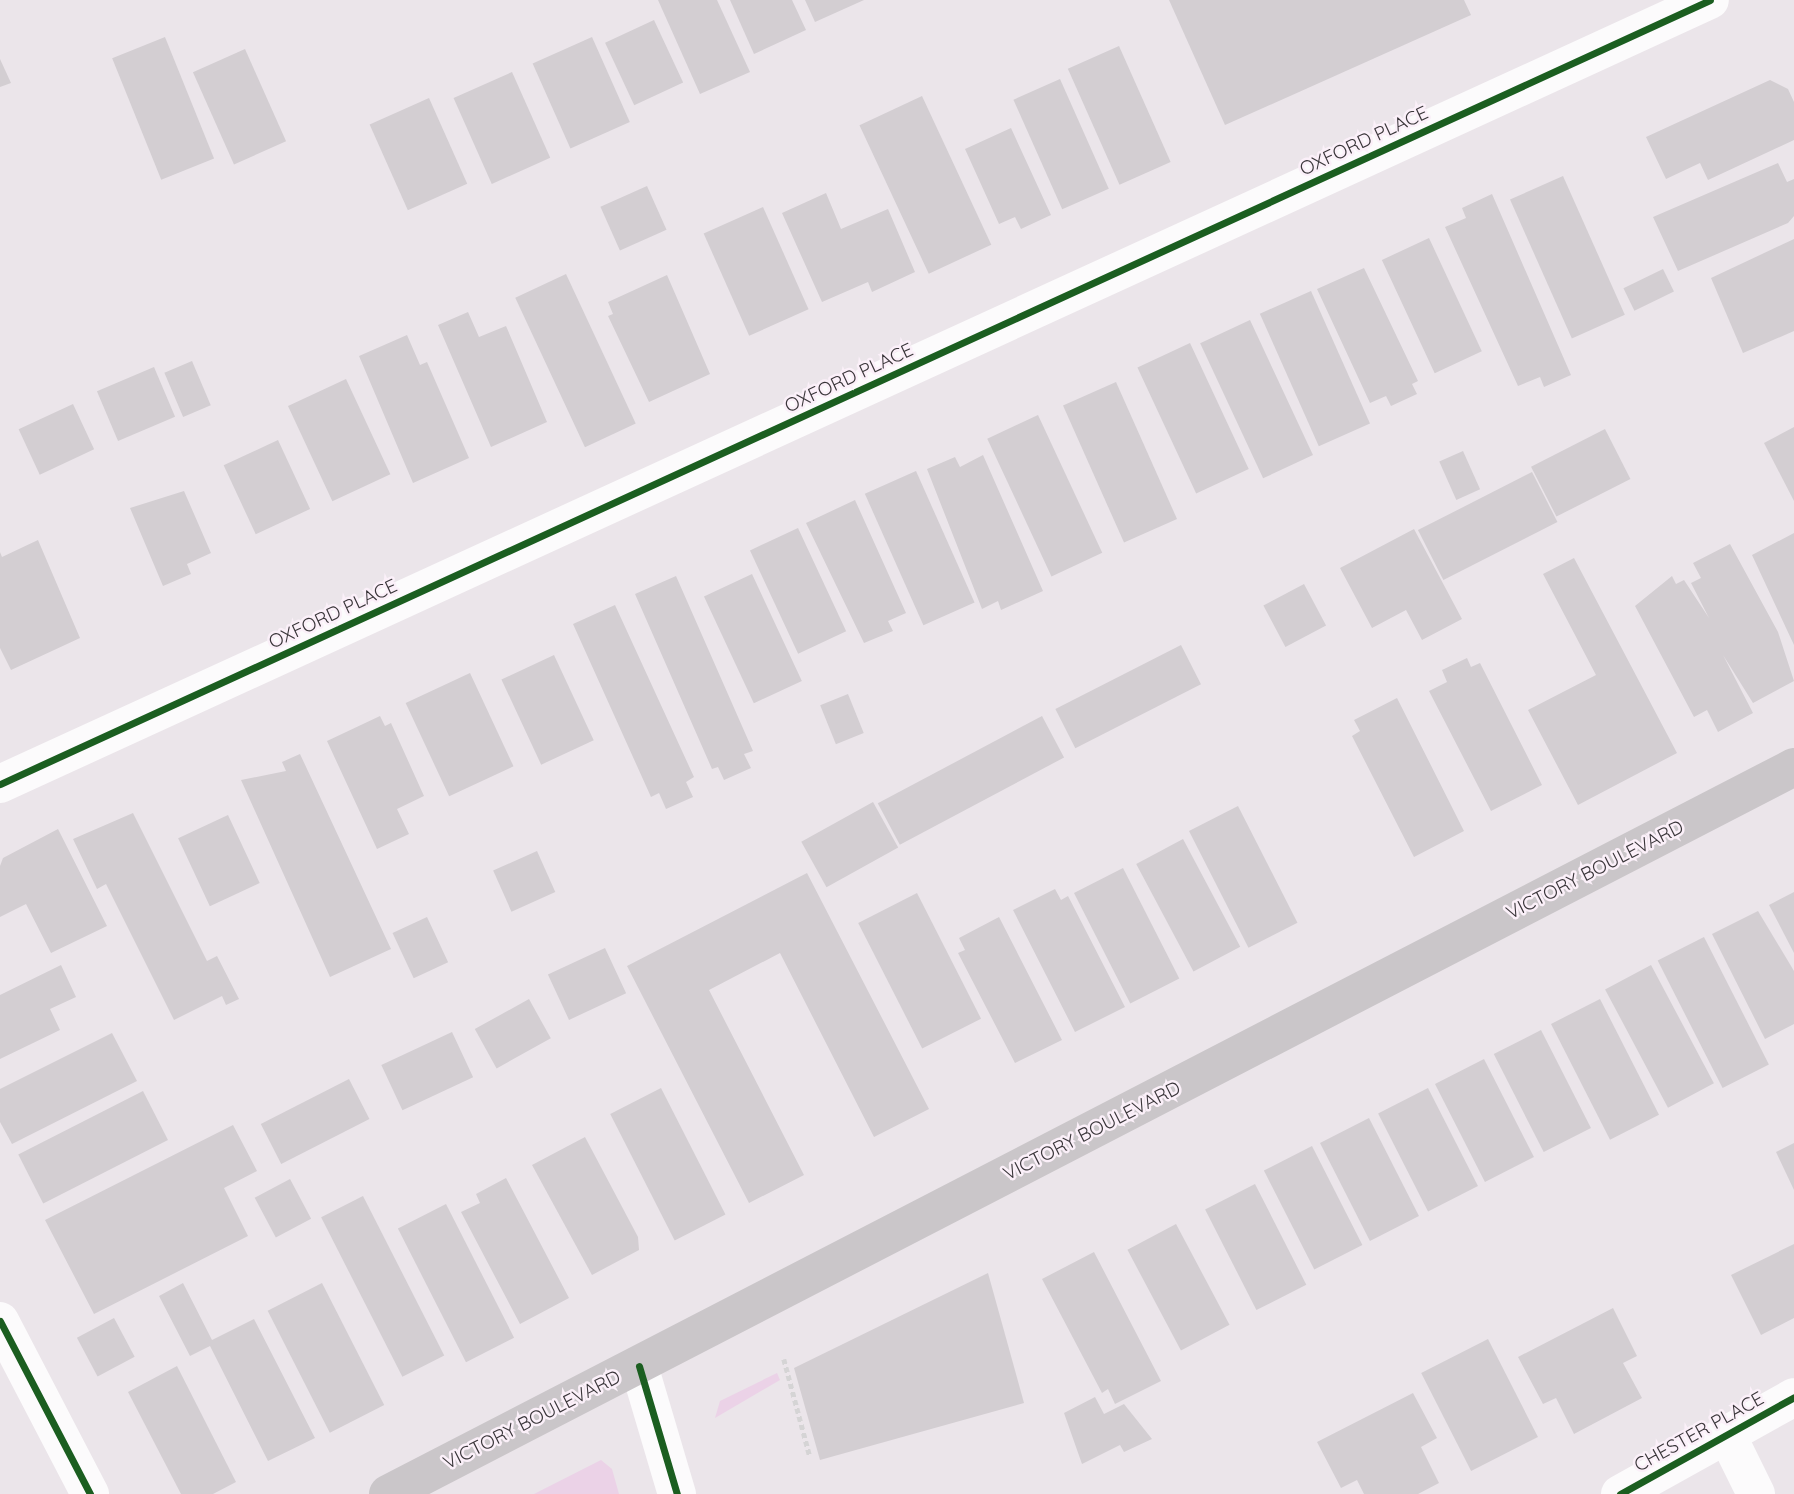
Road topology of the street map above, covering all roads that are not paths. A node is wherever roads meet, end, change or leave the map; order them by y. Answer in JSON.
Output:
{"nodes":[{"id":1,"x":1710,"y":0,"type":"edge"},
{"id":2,"x":1794,"y":767,"type":"edge"},
{"id":3,"x":0,"y":784,"type":"edge"},
{"id":4,"x":0,"y":1321,"type":"edge"},
{"id":5,"x":639,"y":1366,"type":"junction"},
{"id":6,"x":1794,"y":1397,"type":"edge"},
{"id":7,"x":1726,"y":1433,"type":"junction"},
{"id":8,"x":90,"y":1494,"type":"edge"},
{"id":9,"x":388,"y":1494,"type":"edge"},
{"id":10,"x":677,"y":1494,"type":"edge"},
{"id":11,"x":1620,"y":1494,"type":"edge"},
{"id":12,"x":1756,"y":1494,"type":"edge"}],
"edges":[{"from":1,"to":3,"type":"street","name":"OXFORD PLACE"},
{"from":2,"to":5,"type":"main road","name":"VICTORY BOULEVARD"},
{"from":4,"to":8,"type":"street"},
{"from":5,"to":9,"type":"main road","name":"VICTORY BOULEVARD"},
{"from":5,"to":10,"type":"street"},
{"from":6,"to":7,"type":"street","name":"CHESTER PLACE"},
{"from":7,"to":11,"type":"street","name":"CHESTER PLACE"},
{"from":7,"to":12,"type":"street"}]}
